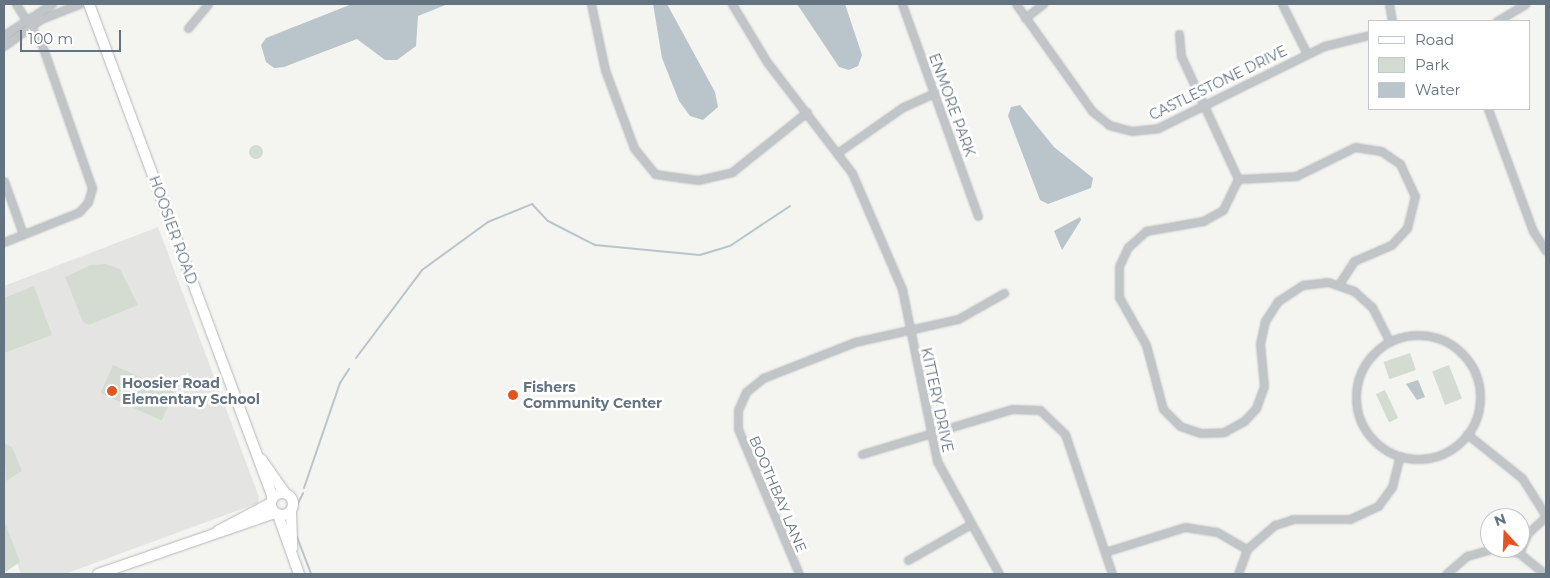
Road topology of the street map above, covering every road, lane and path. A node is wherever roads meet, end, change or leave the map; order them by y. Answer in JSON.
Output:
{"nodes":[{"id":1,"x":16,"y":4,"type":"edge"},
{"id":2,"x":52,"y":4,"type":"edge"},
{"id":3,"x":79,"y":4,"type":"edge"},
{"id":4,"x":89,"y":4,"type":"edge"},
{"id":5,"x":208,"y":4,"type":"edge"},
{"id":6,"x":591,"y":4,"type":"edge"},
{"id":7,"x":732,"y":4,"type":"edge"},
{"id":8,"x":902,"y":4,"type":"edge"},
{"id":9,"x":1016,"y":4,"type":"edge"},
{"id":10,"x":1043,"y":4,"type":"edge"},
{"id":11,"x":1282,"y":4,"type":"edge"},
{"id":12,"x":1389,"y":4,"type":"edge"},
{"id":13,"x":1525,"y":4,"type":"edge"},
{"id":14,"x":1025,"y":18,"type":"junction"},
{"id":15,"x":25,"y":19,"type":"junction"},
{"id":16,"x":1392,"y":20,"type":"edge"},
{"id":17,"x":1499,"y":20,"type":"edge"},
{"id":18,"x":31,"y":26,"type":"junction"},
{"id":19,"x":188,"y":28,"type":"dead end"},
{"id":20,"x":1178,"y":34,"type":"dead end"},
{"id":21,"x":4,"y":35,"type":"edge"},
{"id":22,"x":1368,"y":35,"type":"edge"},
{"id":23,"x":4,"y":46,"type":"edge"},
{"id":24,"x":1307,"y":54,"type":"junction"},
{"id":25,"x":935,"y":93,"type":"junction"},
{"id":26,"x":1206,"y":105,"type":"junction"},
{"id":27,"x":1488,"y":110,"type":"edge"},
{"id":28,"x":808,"y":112,"type":"junction"},
{"id":29,"x":840,"y":151,"type":"junction"},
{"id":30,"x":1238,"y":179,"type":"junction"},
{"id":31,"x":4,"y":181,"type":"edge"},
{"id":32,"x":978,"y":216,"type":"dead end"},
{"id":33,"x":23,"y":234,"type":"junction"},
{"id":34,"x":4,"y":242,"type":"edge"},
{"id":35,"x":1546,"y":251,"type":"edge"},
{"id":36,"x":1339,"y":284,"type":"junction"},
{"id":37,"x":1004,"y":293,"type":"dead end"},
{"id":38,"x":910,"y":331,"type":"junction"},
{"id":39,"x":1390,"y":342,"type":"junction"},
{"id":40,"x":929,"y":434,"type":"junction"},
{"id":41,"x":1466,"y":434,"type":"junction"},
{"id":42,"x":862,"y":454,"type":"dead end"},
{"id":43,"x":257,"y":455,"type":"junction"},
{"id":44,"x":1400,"y":456,"type":"junction"},
{"id":45,"x":285,"y":493,"type":"junction"},
{"id":46,"x":274,"y":507,"type":"junction"},
{"id":47,"x":290,"y":512,"type":"junction"},
{"id":48,"x":1546,"y":516,"type":"edge"},
{"id":49,"x":971,"y":524,"type":"junction"},
{"id":50,"x":1530,"y":531,"type":"edge"},
{"id":51,"x":1247,"y":550,"type":"junction"},
{"id":52,"x":292,"y":551,"type":"junction"},
{"id":53,"x":1480,"y":551,"type":"edge"},
{"id":54,"x":1105,"y":552,"type":"junction"},
{"id":55,"x":1525,"y":558,"type":"edge"},
{"id":56,"x":908,"y":560,"type":"dead end"},
{"id":57,"x":98,"y":574,"type":"edge"},
{"id":58,"x":299,"y":574,"type":"edge"},
{"id":59,"x":799,"y":574,"type":"edge"},
{"id":60,"x":999,"y":574,"type":"edge"},
{"id":61,"x":1112,"y":574,"type":"edge"},
{"id":62,"x":1238,"y":574,"type":"edge"},
{"id":63,"x":1446,"y":574,"type":"edge"},
{"id":64,"x":1545,"y":574,"type":"edge"}],
"edges":[{"from":1,"to":15,"type":"street"},
{"from":2,"to":15,"type":"street"},
{"from":3,"to":18,"type":"street"},
{"from":4,"to":43,"type":"street","name":"HOOSIER ROAD"},
{"from":5,"to":19,"type":"street"},
{"from":6,"to":28,"type":"street"},
{"from":7,"to":28,"type":"street","name":"KITTERY DRIVE"},
{"from":8,"to":25,"type":"street","name":"ENMORE PARK"},
{"from":9,"to":14,"type":"street","name":"CASTLESTONE DRIVE"},
{"from":10,"to":14,"type":"street"},
{"from":11,"to":24,"type":"street"},
{"from":12,"to":16,"type":"street"},
{"from":13,"to":17,"type":"street"},
{"from":14,"to":26,"type":"street","name":"CASTLESTONE DRIVE"},
{"from":15,"to":18,"type":"street"},
{"from":15,"to":21,"type":"street"},
{"from":18,"to":23,"type":"street"},
{"from":18,"to":33,"type":"street"},
{"from":20,"to":26,"type":"street"},
{"from":22,"to":24,"type":"street","name":"CASTLESTONE DRIVE"},
{"from":24,"to":26,"type":"street","name":"CASTLESTONE DRIVE"},
{"from":25,"to":29,"type":"street"},
{"from":25,"to":32,"type":"street","name":"ENMORE PARK"},
{"from":26,"to":30,"type":"street"},
{"from":27,"to":35,"type":"street"},
{"from":28,"to":29,"type":"street","name":"KITTERY DRIVE"},
{"from":29,"to":38,"type":"street","name":"KITTERY DRIVE"},
{"from":30,"to":36,"type":"street"},
{"from":30,"to":36,"type":"street"},
{"from":31,"to":33,"type":"street"},
{"from":33,"to":34,"type":"street"},
{"from":36,"to":39,"type":"street"},
{"from":37,"to":38,"type":"street","name":"BOOTHBAY LANE"},
{"from":38,"to":40,"type":"street","name":"KITTERY DRIVE"},
{"from":38,"to":59,"type":"street","name":"BOOTHBAY LANE"},
{"from":39,"to":41,"type":"street"},
{"from":39,"to":44,"type":"street"},
{"from":40,"to":42,"type":"street"},
{"from":40,"to":49,"type":"street","name":"KITTERY DRIVE"},
{"from":40,"to":54,"type":"street"},
{"from":41,"to":44,"type":"street"},
{"from":41,"to":48,"type":"street"},
{"from":43,"to":45,"type":"street","name":"HOOSIER ROAD"},
{"from":43,"to":46,"type":"street","name":"HOOSIER ROAD"},
{"from":44,"to":51,"type":"street"},
{"from":45,"to":46,"type":"street"},
{"from":45,"to":47,"type":"street","name":"HOOSIER ROAD"},
{"from":46,"to":47,"type":"street"},
{"from":46,"to":52,"type":"street","name":"HOOSIER ROAD"},
{"from":46,"to":57,"type":"street"},
{"from":47,"to":52,"type":"street","name":"HOOSIER ROAD"},
{"from":48,"to":50,"type":"street"},
{"from":49,"to":56,"type":"street"},
{"from":49,"to":60,"type":"street","name":"KITTERY DRIVE"},
{"from":51,"to":54,"type":"street"},
{"from":51,"to":62,"type":"street"},
{"from":52,"to":58,"type":"street","name":"HOOSIER ROAD"},
{"from":53,"to":63,"type":"street"},
{"from":54,"to":61,"type":"street"},
{"from":55,"to":64,"type":"street"}]}
